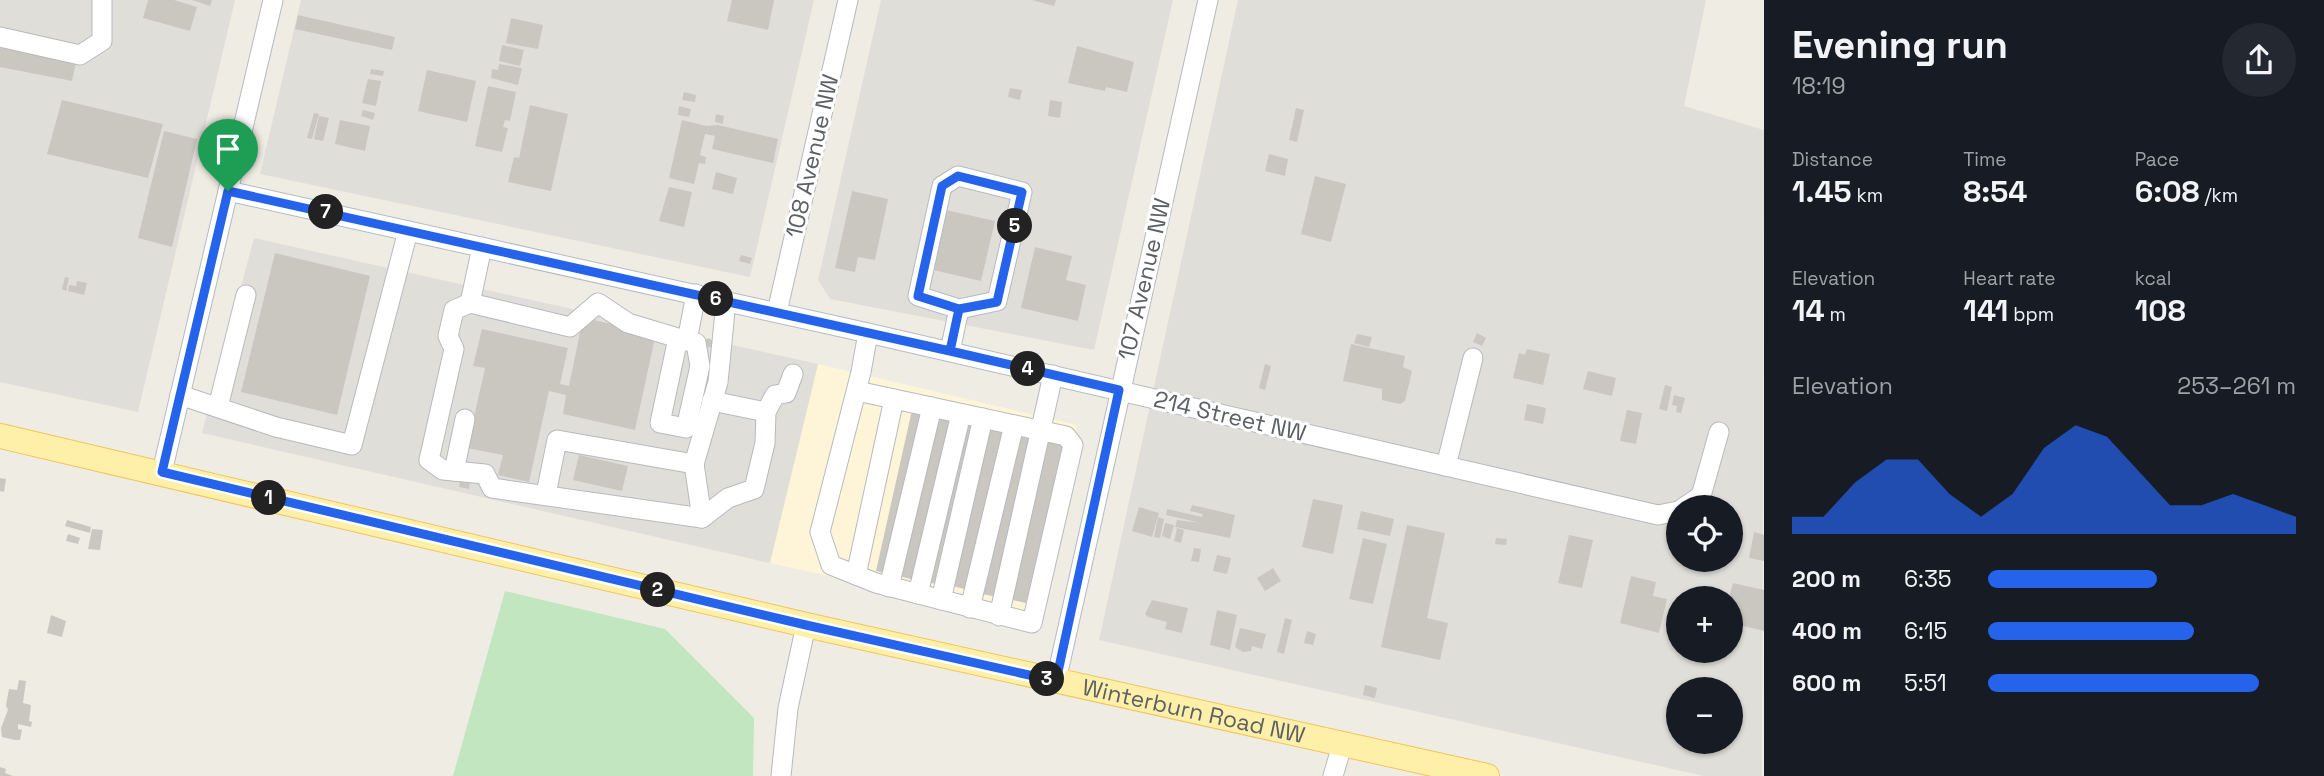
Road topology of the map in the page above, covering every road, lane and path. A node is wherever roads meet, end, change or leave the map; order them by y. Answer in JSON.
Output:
{"nodes":[{"id":1,"x":102,"y":0,"type":"edge"},
{"id":2,"x":273,"y":0,"type":"edge"},
{"id":3,"x":848,"y":0,"type":"edge"},
{"id":4,"x":1208,"y":0,"type":"edge"},
{"id":5,"x":0,"y":37,"type":"edge"},
{"id":6,"x":228,"y":191,"type":"junction"},
{"id":7,"x":408,"y":230,"type":"junction"},
{"id":8,"x":482,"y":247,"type":"junction"},
{"id":9,"x":605,"y":274,"type":"junction"},
{"id":10,"x":696,"y":294,"type":"junction"},
{"id":11,"x":246,"y":295,"type":"dead end"},
{"id":12,"x":726,"y":301,"type":"junction"},
{"id":13,"x":470,"y":303,"type":"junction"},
{"id":14,"x":598,"y":303,"type":"junction"},
{"id":15,"x":959,"y":309,"type":"junction"},
{"id":16,"x":777,"y":312,"type":"junction"},
{"id":17,"x":868,"y":333,"type":"junction"},
{"id":18,"x":950,"y":351,"type":"junction"},
{"id":19,"x":1473,"y":358,"type":"dead end"},
{"id":20,"x":793,"y":374,"type":"dead end"},
{"id":21,"x":1053,"y":375,"type":"junction"},
{"id":22,"x":1119,"y":390,"type":"junction"},
{"id":23,"x":857,"y":391,"type":"junction"},
{"id":24,"x":180,"y":395,"type":"junction"},
{"id":25,"x":894,"y":399,"type":"junction"},
{"id":26,"x":712,"y":401,"type":"junction"},
{"id":27,"x":218,"y":407,"type":"junction"},
{"id":28,"x":932,"y":407,"type":"junction"},
{"id":29,"x":766,"y":412,"type":"junction"},
{"id":30,"x":961,"y":414,"type":"junction"},
{"id":31,"x":982,"y":418,"type":"junction"},
{"id":32,"x":466,"y":419,"type":"dead end"},
{"id":33,"x":1014,"y":425,"type":"junction"},
{"id":34,"x":1042,"y":431,"type":"junction"},
{"id":35,"x":1719,"y":432,"type":"dead end"},
{"id":36,"x":0,"y":436,"type":"edge"},
{"id":37,"x":694,"y":464,"type":"junction"},
{"id":38,"x":1446,"y":466,"type":"junction"},
{"id":39,"x":454,"y":471,"type":"junction"},
{"id":40,"x":162,"y":472,"type":"junction"},
{"id":41,"x":546,"y":494,"type":"junction"},
{"id":42,"x":1701,"y":495,"type":"edge"},
{"id":43,"x":1666,"y":513,"type":"edge"},
{"id":44,"x":702,"y":518,"type":"junction"},
{"id":45,"x":856,"y":575,"type":"junction"},
{"id":46,"x":889,"y":587,"type":"junction"},
{"id":47,"x":918,"y":594,"type":"junction"},
{"id":48,"x":941,"y":600,"type":"junction"},
{"id":49,"x":970,"y":608,"type":"junction"},
{"id":50,"x":999,"y":615,"type":"junction"},
{"id":51,"x":806,"y":625,"type":"junction"},
{"id":52,"x":1056,"y":681,"type":"junction"},
{"id":53,"x":1343,"y":742,"type":"junction"},
{"id":54,"x":781,"y":776,"type":"edge"},
{"id":55,"x":1333,"y":776,"type":"edge"},
{"id":56,"x":1487,"y":776,"type":"edge"}],
"edges":[{"from":1,"to":5,"type":"street"},
{"from":2,"to":6,"type":"street"},
{"from":3,"to":16,"type":"street","name":"108 Avenue NW"},
{"from":4,"to":22,"type":"street","name":"107 Avenue NW"},
{"from":6,"to":7,"type":"street","name":"214 Street NW"},
{"from":6,"to":24,"type":"street"},
{"from":7,"to":8,"type":"street","name":"214 Street NW"},
{"from":7,"to":27,"type":"street"},
{"from":8,"to":9,"type":"street","name":"214 Street NW"},
{"from":8,"to":13,"type":"street"},
{"from":9,"to":10,"type":"street","name":"214 Street NW"},
{"from":9,"to":14,"type":"street"},
{"from":10,"to":12,"type":"street","name":"214 Street NW"},
{"from":10,"to":14,"type":"street"},
{"from":11,"to":27,"type":"street"},
{"from":12,"to":16,"type":"street","name":"214 Street NW"},
{"from":12,"to":26,"type":"street"},
{"from":13,"to":14,"type":"street"},
{"from":13,"to":39,"type":"street"},
{"from":15,"to":15,"type":"street"},
{"from":15,"to":18,"type":"street"},
{"from":16,"to":17,"type":"street","name":"214 Street NW"},
{"from":17,"to":18,"type":"street","name":"214 Street NW"},
{"from":17,"to":23,"type":"street"},
{"from":18,"to":21,"type":"street","name":"214 Street NW"},
{"from":19,"to":38,"type":"street"},
{"from":20,"to":29,"type":"street"},
{"from":21,"to":22,"type":"street","name":"214 Street NW"},
{"from":21,"to":34,"type":"street"},
{"from":22,"to":38,"type":"street","name":"214 Street NW"},
{"from":22,"to":52,"type":"street","name":"107 Avenue NW"},
{"from":23,"to":25,"type":"street"},
{"from":23,"to":45,"type":"street"},
{"from":24,"to":27,"type":"street"},
{"from":24,"to":40,"type":"street"},
{"from":25,"to":28,"type":"street"},
{"from":25,"to":45,"type":"street"},
{"from":26,"to":29,"type":"street"},
{"from":26,"to":37,"type":"street"},
{"from":28,"to":30,"type":"street"},
{"from":28,"to":46,"type":"street"},
{"from":29,"to":44,"type":"street"},
{"from":30,"to":31,"type":"street"},
{"from":30,"to":47,"type":"street"},
{"from":31,"to":33,"type":"street"},
{"from":31,"to":48,"type":"street"},
{"from":32,"to":39,"type":"street"},
{"from":33,"to":34,"type":"street"},
{"from":33,"to":49,"type":"street"},
{"from":34,"to":50,"type":"street"},
{"from":34,"to":50,"type":"street"},
{"from":35,"to":42,"type":"street"},
{"from":36,"to":40,"type":"main road","name":"Winterburn Road NW"},
{"from":37,"to":41,"type":"street"},
{"from":37,"to":44,"type":"street"},
{"from":38,"to":43,"type":"street","name":"214 Street NW"},
{"from":39,"to":41,"type":"street"},
{"from":40,"to":51,"type":"main road","name":"Winterburn Road NW"},
{"from":41,"to":44,"type":"street"},
{"from":45,"to":46,"type":"street"},
{"from":46,"to":47,"type":"street"},
{"from":47,"to":48,"type":"street"},
{"from":48,"to":49,"type":"street"},
{"from":49,"to":50,"type":"street"},
{"from":51,"to":52,"type":"main road","name":"Winterburn Road NW"},
{"from":51,"to":54,"type":"street"},
{"from":52,"to":53,"type":"main road","name":"Winterburn Road NW"},
{"from":53,"to":55,"type":"street"},
{"from":53,"to":56,"type":"main road","name":"Winterburn Road NW"}]}
